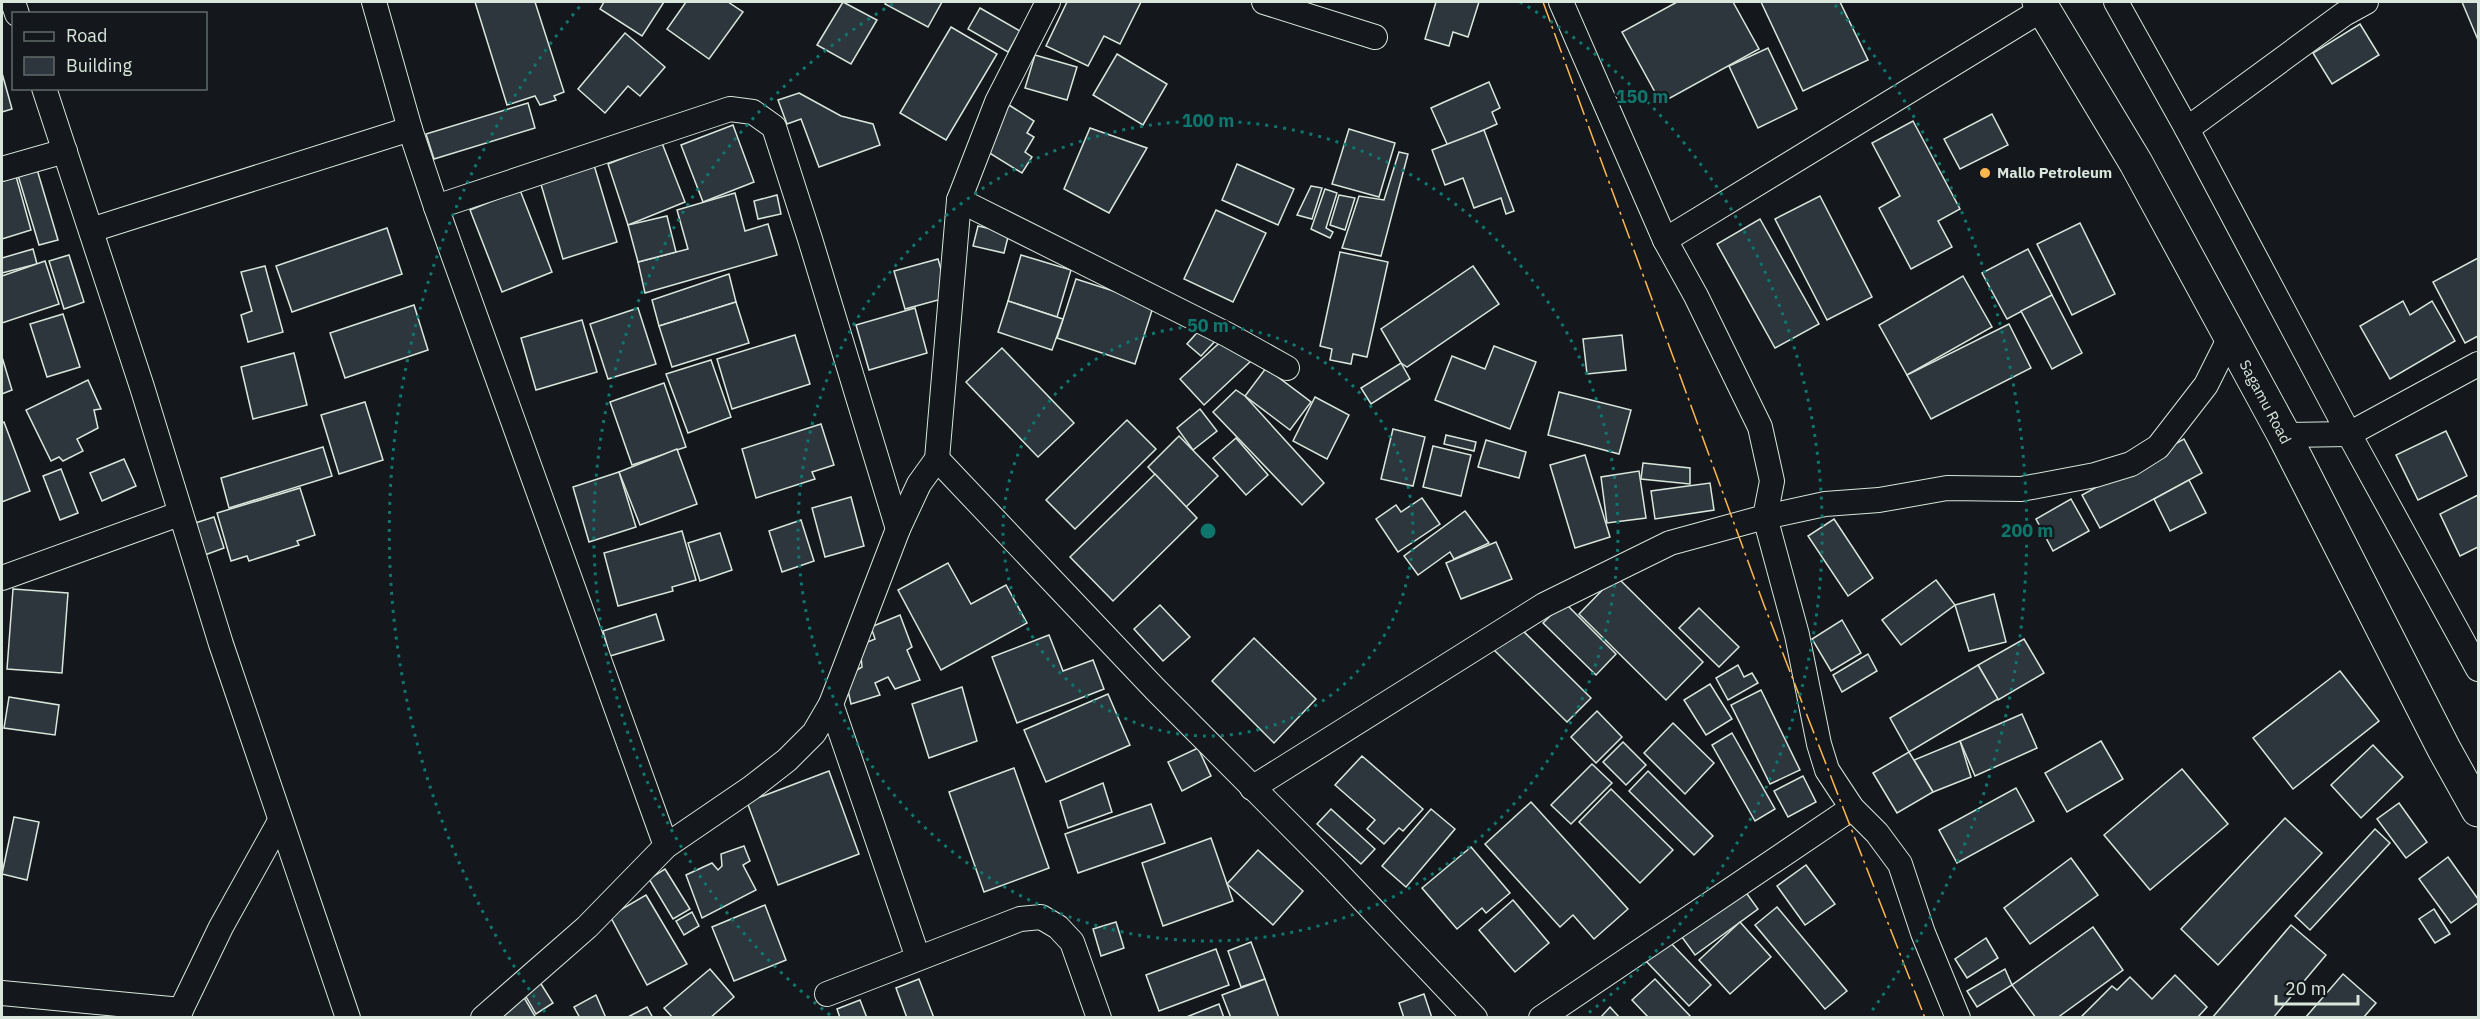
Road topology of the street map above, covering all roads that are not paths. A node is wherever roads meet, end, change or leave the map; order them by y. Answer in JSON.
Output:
{"nodes":[{"id":1,"x":374,"y":2,"type":"edge"},
{"id":2,"x":1048,"y":2,"type":"edge"},
{"id":3,"x":1264,"y":2,"type":"edge"},
{"id":4,"x":1561,"y":2,"type":"edge"},
{"id":5,"x":2116,"y":2,"type":"edge"},
{"id":6,"x":2366,"y":2,"type":"edge"},
{"id":7,"x":2041,"y":5,"type":"edge"},
{"id":8,"x":1375,"y":37,"type":"dead end"},
{"id":9,"x":45,"y":90,"type":"edge"},
{"id":10,"x":410,"y":129,"type":"junction"},
{"id":11,"x":2187,"y":129,"type":"junction"},
{"id":12,"x":65,"y":151,"type":"junction"},
{"id":13,"x":2,"y":169,"type":"edge"},
{"id":14,"x":959,"y":200,"type":"junction"},
{"id":15,"x":436,"y":207,"type":"junction"},
{"id":16,"x":91,"y":230,"type":"junction"},
{"id":17,"x":1665,"y":240,"type":"junction"},
{"id":18,"x":2230,"y":338,"type":"junction"},
{"id":19,"x":2478,"y":364,"type":"edge"},
{"id":20,"x":1287,"y":368,"type":"dead end"},
{"id":21,"x":2349,"y":434,"type":"junction"},
{"id":22,"x":2284,"y":435,"type":"junction"},
{"id":23,"x":937,"y":459,"type":"junction"},
{"id":24,"x":179,"y":514,"type":"junction"},
{"id":25,"x":1765,"y":517,"type":"junction"},
{"id":26,"x":898,"y":529,"type":"junction"},
{"id":27,"x":2,"y":578,"type":"edge"},
{"id":28,"x":2478,"y":669,"type":"edge"},
{"id":29,"x":831,"y":704,"type":"junction"},
{"id":30,"x":1252,"y":788,"type":"junction"},
{"id":31,"x":1852,"y":808,"type":"junction"},
{"id":32,"x":2478,"y":810,"type":"edge"},
{"id":33,"x":280,"y":821,"type":"junction"},
{"id":34,"x":666,"y":846,"type":"junction"},
{"id":35,"x":918,"y":958,"type":"junction"},
{"id":36,"x":2,"y":993,"type":"edge"},
{"id":37,"x":827,"y":994,"type":"dead end"},
{"id":38,"x":179,"y":1013,"type":"edge"},
{"id":39,"x":348,"y":1017,"type":"edge"},
{"id":40,"x":483,"y":1017,"type":"edge"},
{"id":41,"x":1099,"y":1017,"type":"edge"},
{"id":42,"x":1475,"y":1017,"type":"edge"},
{"id":43,"x":1541,"y":1017,"type":"edge"},
{"id":44,"x":1958,"y":1017,"type":"edge"}],
"edges":[{"from":1,"to":10,"type":"street"},
{"from":2,"to":14,"type":"street"},
{"from":3,"to":8,"type":"street"},
{"from":4,"to":17,"type":"street"},
{"from":5,"to":11,"type":"street"},
{"from":6,"to":11,"type":"street"},
{"from":7,"to":17,"type":"street"},
{"from":7,"to":18,"type":"highway","name":"Sagamu Road"},
{"from":9,"to":12,"type":"street"},
{"from":10,"to":15,"type":"street"},
{"from":10,"to":16,"type":"street"},
{"from":11,"to":21,"type":"street"},
{"from":12,"to":13,"type":"street"},
{"from":12,"to":16,"type":"street"},
{"from":14,"to":20,"type":"street"},
{"from":14,"to":23,"type":"street"},
{"from":15,"to":26,"type":"street"},
{"from":15,"to":34,"type":"street"},
{"from":16,"to":24,"type":"street"},
{"from":17,"to":25,"type":"street"},
{"from":18,"to":22,"type":"highway","name":"Sagamu Road"},
{"from":18,"to":25,"type":"street"},
{"from":19,"to":21,"type":"street"},
{"from":21,"to":22,"type":"street"},
{"from":21,"to":28,"type":"street"},
{"from":22,"to":32,"type":"highway","name":"Sagamu Road"},
{"from":23,"to":26,"type":"street"},
{"from":23,"to":30,"type":"street"},
{"from":24,"to":27,"type":"street"},
{"from":24,"to":33,"type":"street"},
{"from":25,"to":30,"type":"street"},
{"from":25,"to":31,"type":"street"},
{"from":26,"to":29,"type":"street"},
{"from":29,"to":34,"type":"street"},
{"from":29,"to":35,"type":"street"},
{"from":30,"to":42,"type":"street"},
{"from":31,"to":43,"type":"street"},
{"from":31,"to":44,"type":"street"},
{"from":33,"to":38,"type":"street"},
{"from":33,"to":39,"type":"street"},
{"from":34,"to":40,"type":"street"},
{"from":35,"to":37,"type":"street"},
{"from":35,"to":41,"type":"street"},
{"from":36,"to":38,"type":"street"}]}
